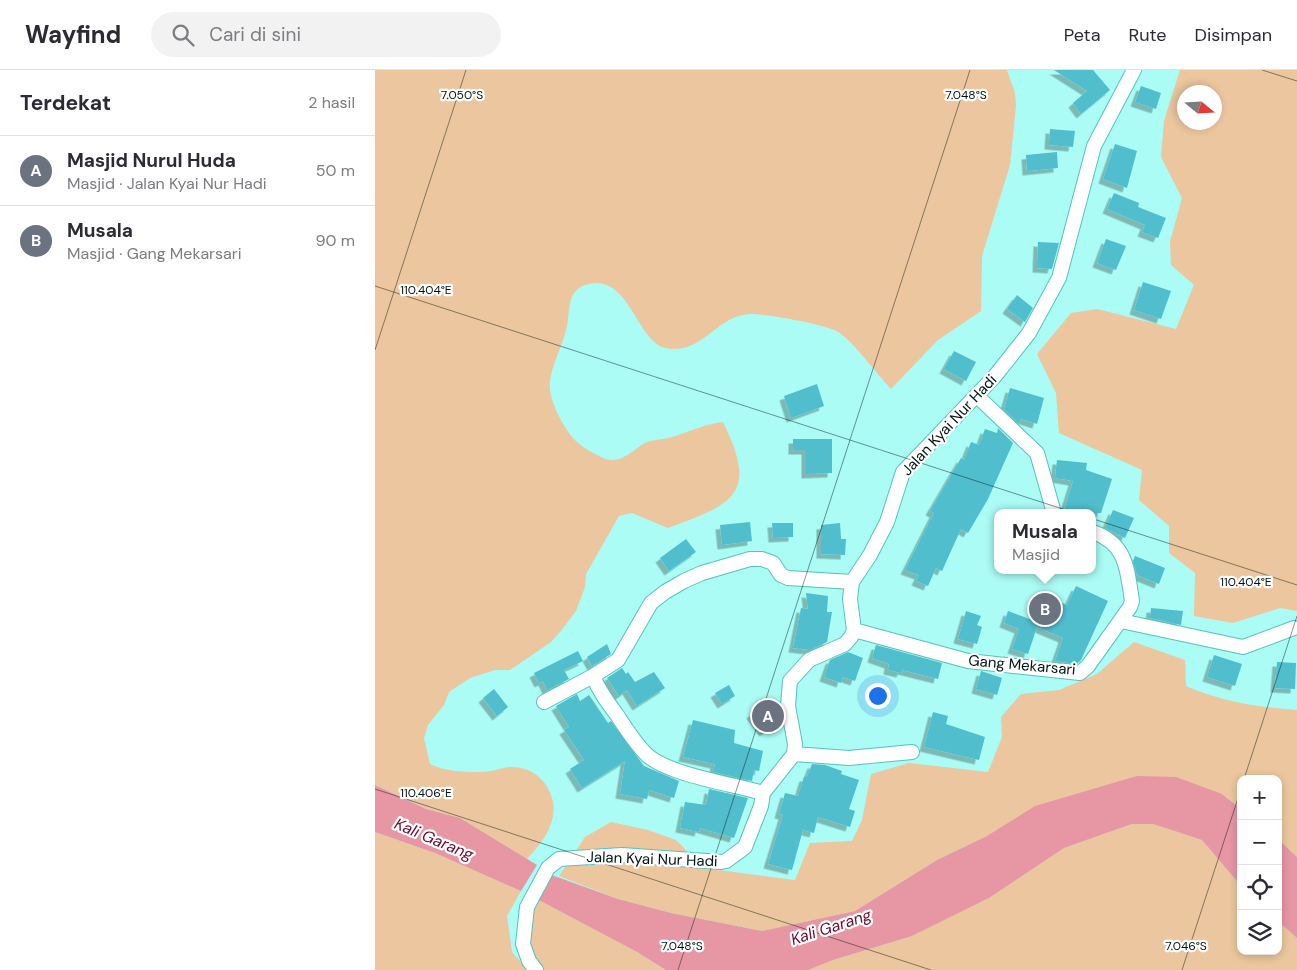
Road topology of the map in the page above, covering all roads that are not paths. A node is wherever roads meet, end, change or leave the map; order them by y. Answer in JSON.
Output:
{"nodes":[{"id":1,"x":1134,"y":70,"type":"edge"},
{"id":2,"x":977,"y":396,"type":"junction"},
{"id":3,"x":1054,"y":509,"type":"edge"},
{"id":4,"x":1096,"y":533,"type":"edge"},
{"id":5,"x":852,"y":582,"type":"junction"},
{"id":6,"x":1121,"y":620,"type":"junction"},
{"id":7,"x":1294,"y":628,"type":"dead end"},
{"id":8,"x":853,"y":630,"type":"junction"},
{"id":9,"x":593,"y":676,"type":"junction"},
{"id":10,"x":544,"y":702,"type":"dead end"},
{"id":11,"x":912,"y":752,"type":"dead end"},
{"id":12,"x":794,"y":754,"type":"junction"},
{"id":13,"x":763,"y":793,"type":"junction"},
{"id":14,"x":536,"y":970,"type":"edge"}],
"edges":[{"from":1,"to":2,"type":"street","name":"Jalan Kyai Nur Hadi"},
{"from":2,"to":3,"type":"street"},
{"from":2,"to":5,"type":"street","name":"Jalan Kyai Nur Hadi"},
{"from":4,"to":6,"type":"street","name":"Gang Mekarsari"},
{"from":5,"to":8,"type":"street"},
{"from":5,"to":9,"type":"street"},
{"from":6,"to":7,"type":"street"},
{"from":6,"to":8,"type":"street","name":"Gang Mekarsari"},
{"from":8,"to":12,"type":"street"},
{"from":9,"to":10,"type":"street"},
{"from":9,"to":13,"type":"street"},
{"from":11,"to":12,"type":"street"},
{"from":12,"to":13,"type":"street","name":"Jalan Kyai Nur Hadi"},
{"from":13,"to":14,"type":"street","name":"Jalan Kyai Nur Hadi"}]}
